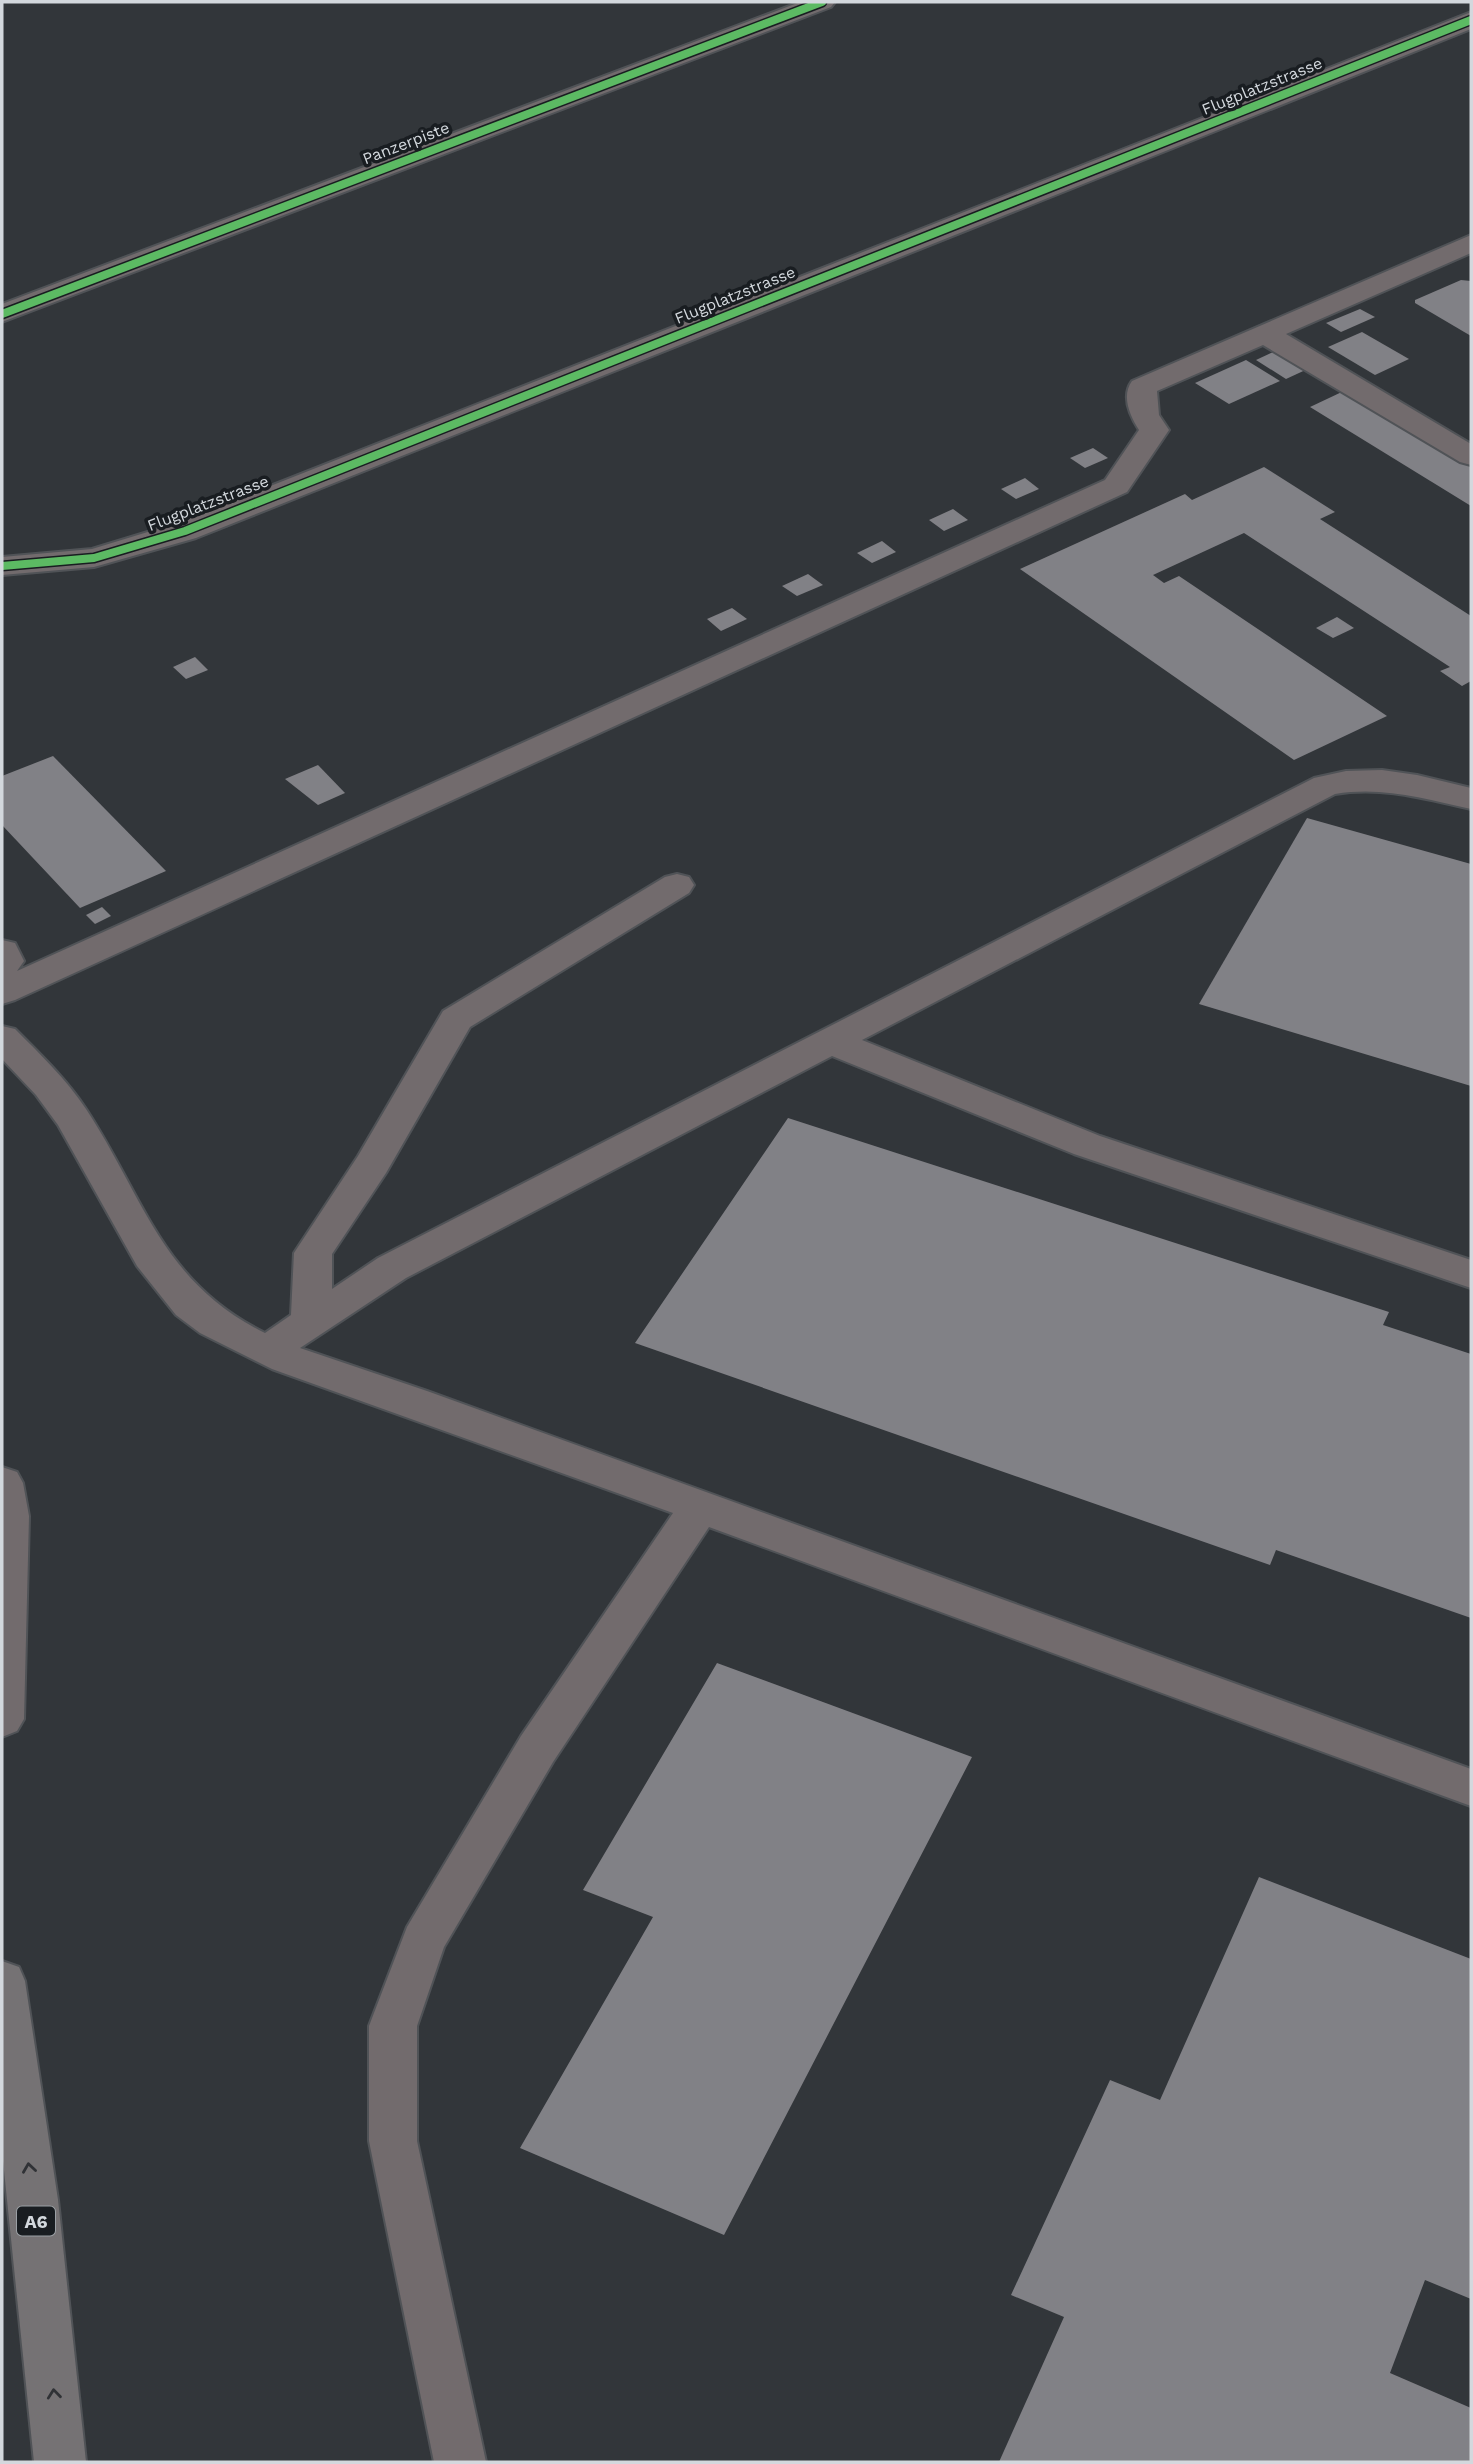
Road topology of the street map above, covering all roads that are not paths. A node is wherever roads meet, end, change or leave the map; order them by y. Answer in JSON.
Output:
{"nodes":[{"id":1,"x":822,"y":2,"type":"edge"},
{"id":2,"x":1471,"y":20,"type":"edge"},
{"id":3,"x":1471,"y":243,"type":"edge"},
{"id":4,"x":2,"y":314,"type":"edge"},
{"id":5,"x":1265,"y":334,"type":"junction"},
{"id":6,"x":1471,"y":456,"type":"edge"},
{"id":7,"x":2,"y":566,"type":"edge"},
{"id":8,"x":1471,"y":799,"type":"edge"},
{"id":9,"x":677,"y":885,"type":"dead end"},
{"id":10,"x":2,"y":951,"type":"edge"},
{"id":11,"x":2,"y":966,"type":"edge"},
{"id":12,"x":2,"y":992,"type":"edge"},
{"id":13,"x":2,"y":1038,"type":"edge"},
{"id":14,"x":830,"y":1041,"type":"junction"},
{"id":15,"x":1471,"y":1274,"type":"edge"},
{"id":16,"x":310,"y":1321,"type":"junction"},
{"id":17,"x":267,"y":1351,"type":"junction"},
{"id":18,"x":2,"y":1483,"type":"edge"},
{"id":19,"x":700,"y":1507,"type":"junction"},
{"id":20,"x":2,"y":1719,"type":"edge"},
{"id":21,"x":1471,"y":1788,"type":"edge"},
{"id":22,"x":2,"y":1981,"type":"edge"},
{"id":23,"x":60,"y":2462,"type":"edge"},
{"id":24,"x":460,"y":2462,"type":"edge"}],
"edges":[{"from":1,"to":4,"type":"street","name":"Panzerpiste"},
{"from":2,"to":7,"type":"street","name":"Flugplatzstrasse"},
{"from":3,"to":5,"type":"street"},
{"from":5,"to":6,"type":"street"},
{"from":5,"to":12,"type":"street"},
{"from":8,"to":14,"type":"street"},
{"from":9,"to":16,"type":"street"},
{"from":10,"to":11,"type":"street"},
{"from":13,"to":17,"type":"street"},
{"from":14,"to":15,"type":"street"},
{"from":14,"to":16,"type":"street"},
{"from":16,"to":17,"type":"street"},
{"from":17,"to":19,"type":"street"},
{"from":18,"to":20,"type":"street"},
{"from":19,"to":21,"type":"street"},
{"from":19,"to":24,"type":"street"},
{"from":23,"to":22,"type":"highway","number":"A6","one_way":true}]}
